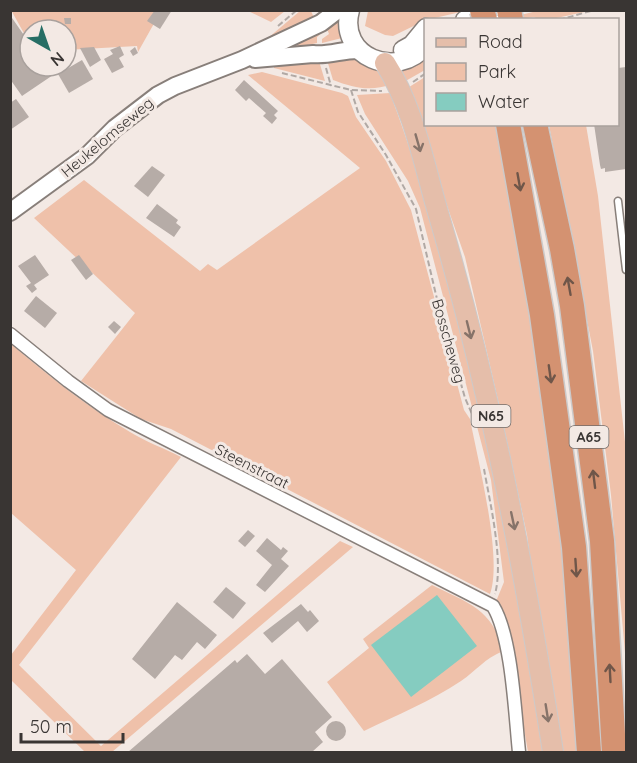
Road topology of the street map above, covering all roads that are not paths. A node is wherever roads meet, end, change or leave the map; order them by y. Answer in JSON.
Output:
{"nodes":[{"id":1,"x":338,"y":10,"type":"edge"},
{"id":2,"x":350,"y":10,"type":"edge"},
{"id":3,"x":508,"y":10,"type":"edge"},
{"id":4,"x":474,"y":18,"type":"edge"},
{"id":5,"x":424,"y":30,"type":"edge"},
{"id":6,"x":356,"y":46,"type":"junction"},
{"id":7,"x":424,"y":47,"type":"edge"},
{"id":8,"x":242,"y":60,"type":"junction"},
{"id":9,"x":385,"y":63,"type":"junction"},
{"id":10,"x":508,"y":126,"type":"edge"},
{"id":11,"x":535,"y":126,"type":"edge"},
{"id":12,"x":618,"y":201,"type":"dead end"},
{"id":13,"x":10,"y":212,"type":"edge"},
{"id":14,"x":627,"y":270,"type":"edge"},
{"id":15,"x":10,"y":334,"type":"edge"},
{"id":16,"x":519,"y":753,"type":"edge"},
{"id":17,"x":553,"y":753,"type":"edge"},
{"id":18,"x":589,"y":753,"type":"edge"},
{"id":19,"x":614,"y":753,"type":"edge"}],
"edges":[{"from":1,"to":8,"type":"street","name":"Heukelomseweg"},
{"from":2,"to":6,"type":"main road"},
{"from":3,"to":4,"type":"main road"},
{"from":5,"to":6,"type":"main road"},
{"from":6,"to":8,"type":"street","name":"Heukelomseweg"},
{"from":6,"to":9,"type":"main road"},
{"from":7,"to":9,"type":"main road"},
{"from":8,"to":13,"type":"street","name":"Heukelomseweg"},
{"from":9,"to":17,"type":"main road","number":"N65","one_way":true},
{"from":10,"to":18,"type":"highway","number":"A65","one_way":true},
{"from":19,"to":11,"type":"highway","number":"A65","one_way":true},
{"from":12,"to":14,"type":"lane"},
{"from":15,"to":16,"type":"street","name":"Steenstraat"}]}
